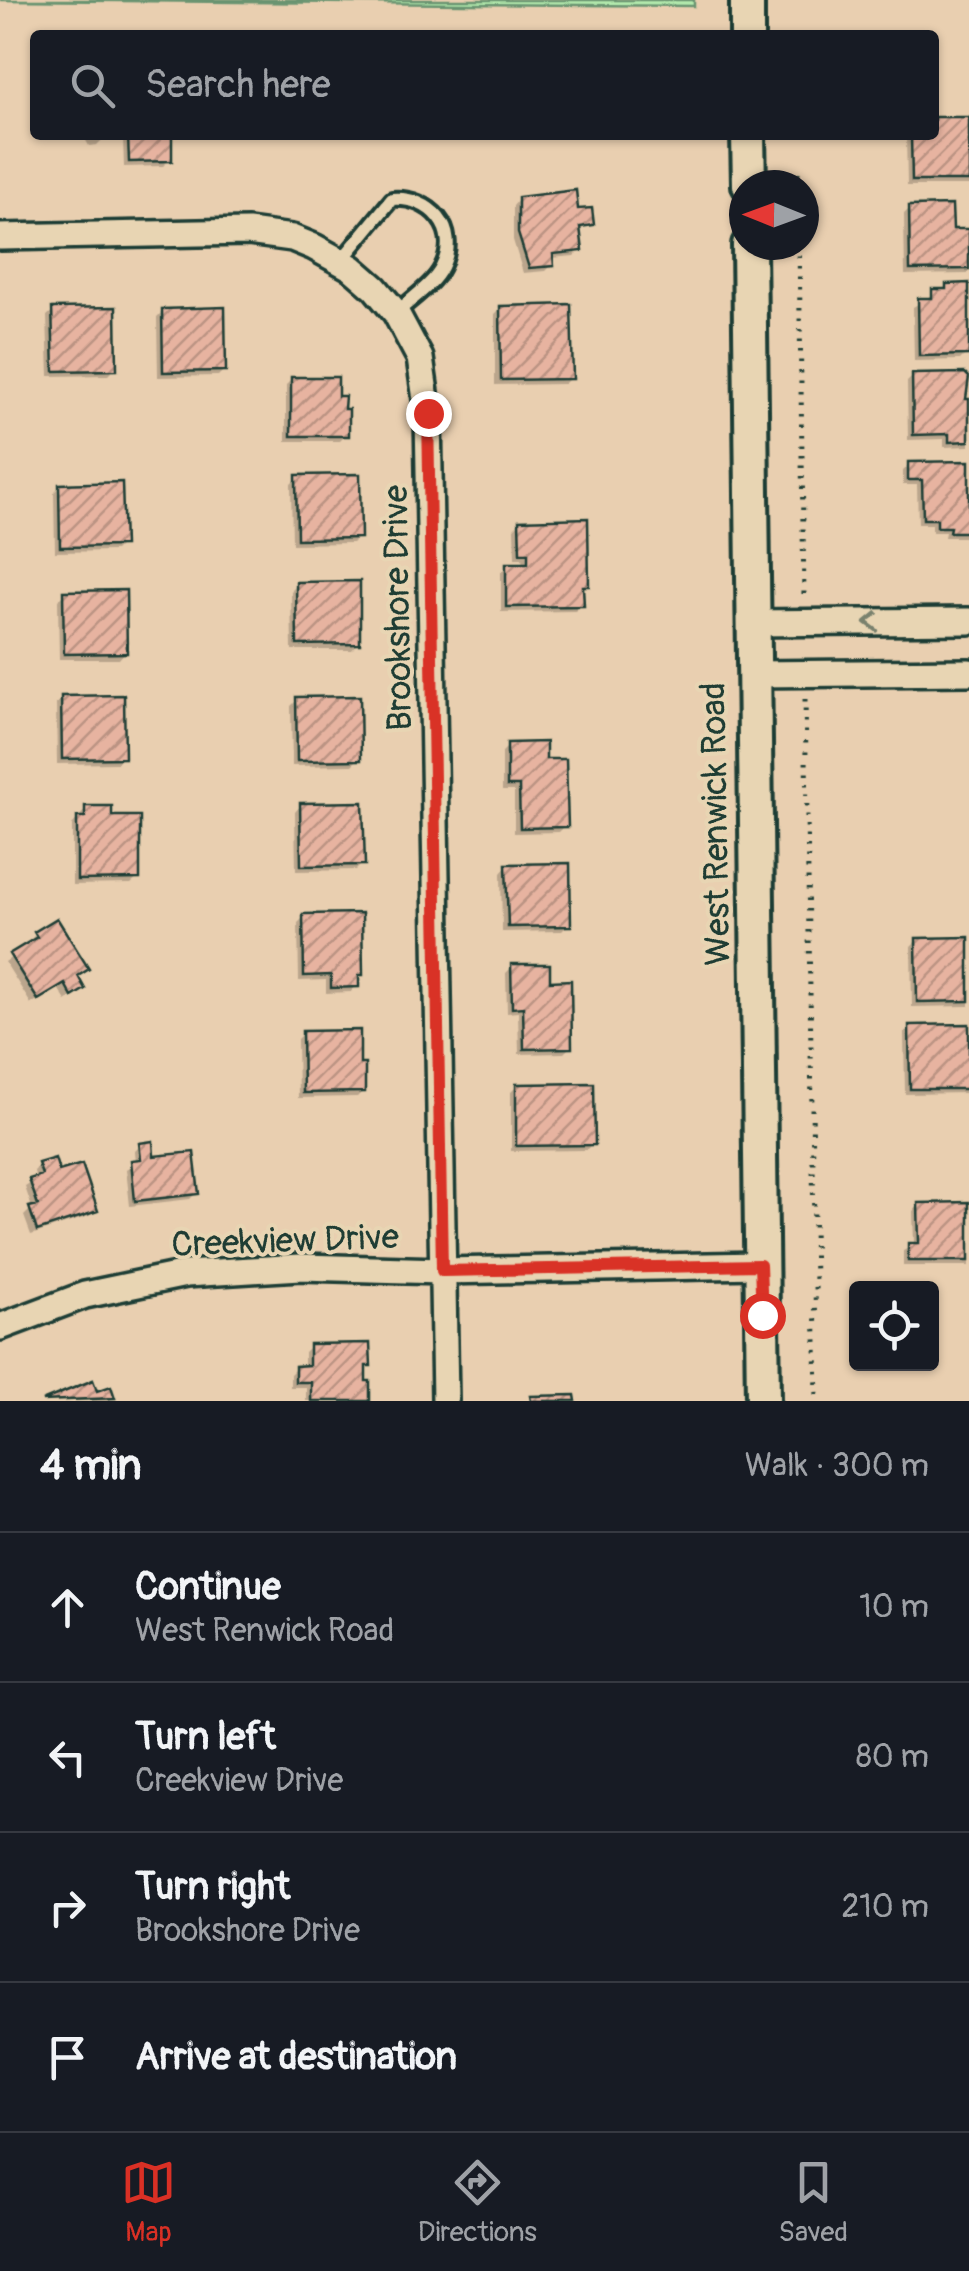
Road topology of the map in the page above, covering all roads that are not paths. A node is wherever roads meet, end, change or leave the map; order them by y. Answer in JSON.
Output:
{"nodes":[{"id":1,"x":748,"y":0,"type":"edge"},
{"id":2,"x":748,"y":30,"type":"edge"},
{"id":3,"x":748,"y":140,"type":"edge"},
{"id":4,"x":749,"y":170,"type":"edge"},
{"id":5,"x":0,"y":238,"type":"edge"},
{"id":6,"x":749,"y":260,"type":"edge"},
{"id":7,"x":341,"y":261,"type":"junction"},
{"id":8,"x":396,"y":314,"type":"junction"},
{"id":9,"x":969,"y":620,"type":"edge"},
{"id":10,"x":752,"y":624,"type":"junction"},
{"id":11,"x":969,"y":672,"type":"edge"},
{"id":12,"x":753,"y":674,"type":"junction"},
{"id":13,"x":760,"y":1265,"type":"junction"},
{"id":14,"x":442,"y":1271,"type":"junction"},
{"id":15,"x":0,"y":1327,"type":"edge"},
{"id":16,"x":445,"y":1401,"type":"edge"},
{"id":17,"x":763,"y":1401,"type":"edge"}],
"edges":[{"from":1,"to":2,"type":"street"},
{"from":3,"to":4,"type":"street"},
{"from":5,"to":7,"type":"street","name":"Brookshore Drive"},
{"from":6,"to":10,"type":"street","name":"West Renwick Road"},
{"from":7,"to":8,"type":"street","name":"Brookshore Drive"},
{"from":7,"to":8,"type":"lane"},
{"from":8,"to":14,"type":"street","name":"Brookshore Drive"},
{"from":9,"to":10,"type":"street","one_way":true},
{"from":10,"to":12,"type":"street","name":"West Renwick Road"},
{"from":11,"to":12,"type":"street"},
{"from":12,"to":13,"type":"street","name":"West Renwick Road"},
{"from":13,"to":14,"type":"street","name":"Creekview Drive"},
{"from":13,"to":17,"type":"street","name":"West Renwick Road"},
{"from":14,"to":15,"type":"street","name":"Creekview Drive"},
{"from":14,"to":16,"type":"street","name":"Brookshore Drive"}]}
